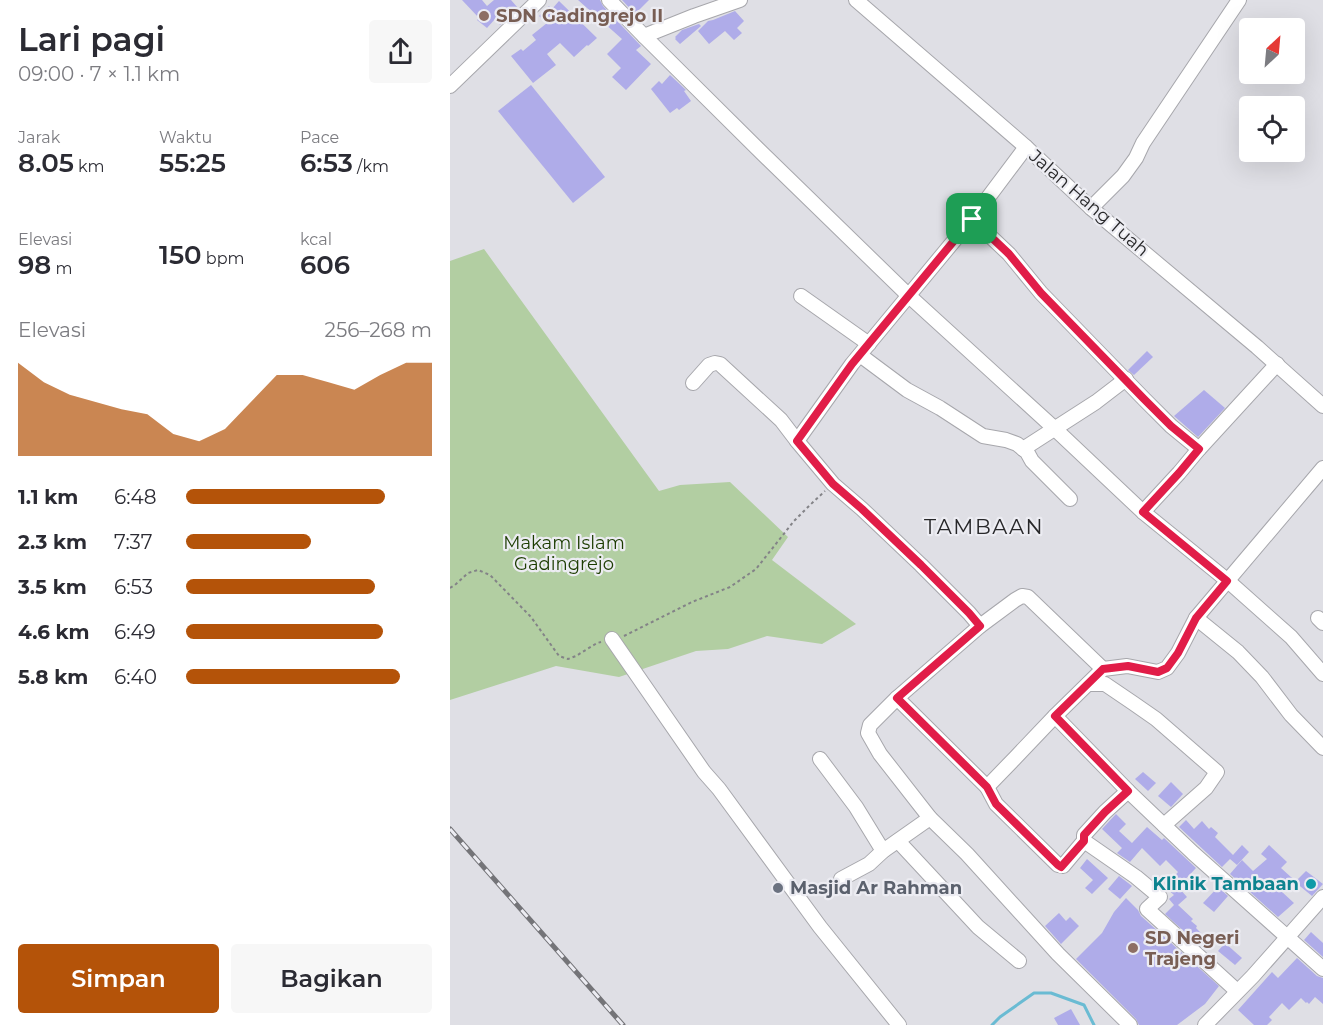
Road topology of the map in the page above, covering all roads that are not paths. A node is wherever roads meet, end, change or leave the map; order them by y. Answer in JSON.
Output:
{"nodes":[{"id":1,"x":539,"y":0,"type":"edge"},
{"id":2,"x":609,"y":0,"type":"edge"},
{"id":3,"x":740,"y":0,"type":"edge"},
{"id":4,"x":856,"y":0,"type":"edge"},
{"id":5,"x":1239,"y":0,"type":"edge"},
{"id":6,"x":644,"y":36,"type":"junction"},
{"id":7,"x":450,"y":86,"type":"edge"},
{"id":8,"x":1026,"y":147,"type":"junction"},
{"id":9,"x":1091,"y":208,"type":"junction"},
{"id":10,"x":972,"y":219,"type":"junction"},
{"id":11,"x":908,"y":295,"type":"junction"},
{"id":12,"x":801,"y":296,"type":"dead end"},
{"id":13,"x":869,"y":344,"type":"junction"},
{"id":14,"x":860,"y":355,"type":"junction"},
{"id":15,"x":1276,"y":364,"type":"junction"},
{"id":16,"x":1126,"y":379,"type":"junction"},
{"id":17,"x":693,"y":383,"type":"dead end"},
{"id":18,"x":1323,"y":406,"type":"edge"},
{"id":19,"x":1054,"y":428,"type":"junction"},
{"id":20,"x":797,"y":441,"type":"junction"},
{"id":21,"x":1023,"y":449,"type":"junction"},
{"id":22,"x":1199,"y":449,"type":"junction"},
{"id":23,"x":1323,"y":468,"type":"edge"},
{"id":24,"x":1070,"y":499,"type":"dead end"},
{"id":25,"x":1143,"y":512,"type":"junction"},
{"id":26,"x":1227,"y":581,"type":"junction"},
{"id":27,"x":1196,"y":618,"type":"junction"},
{"id":28,"x":980,"y":626,"type":"junction"},
{"id":29,"x":612,"y":639,"type":"road end"},
{"id":30,"x":1103,"y":669,"type":"junction"},
{"id":31,"x":1323,"y":674,"type":"edge"},
{"id":32,"x":1088,"y":684,"type":"junction"},
{"id":33,"x":897,"y":698,"type":"junction"},
{"id":34,"x":1055,"y":716,"type":"junction"},
{"id":35,"x":1323,"y":748,"type":"edge"},
{"id":36,"x":820,"y":759,"type":"dead end"},
{"id":37,"x":987,"y":787,"type":"junction"},
{"id":38,"x":1128,"y":791,"type":"junction"},
{"id":39,"x":930,"y":818,"type":"junction"},
{"id":40,"x":1164,"y":825,"type":"junction"},
{"id":41,"x":898,"y":840,"type":"junction"},
{"id":42,"x":1084,"y":841,"type":"junction"},
{"id":43,"x":883,"y":851,"type":"junction"},
{"id":44,"x":841,"y":879,"type":"dead end"},
{"id":45,"x":1323,"y":897,"type":"edge"},
{"id":46,"x":1286,"y":937,"type":"junction"},
{"id":47,"x":1019,"y":961,"type":"dead end"},
{"id":48,"x":1323,"y":969,"type":"edge"},
{"id":49,"x":1238,"y":991,"type":"junction"},
{"id":50,"x":898,"y":1025,"type":"edge"},
{"id":51,"x":1130,"y":1025,"type":"edge"},
{"id":52,"x":1205,"y":1025,"type":"edge"}],
"edges":[{"from":1,"to":7,"type":"street"},
{"from":2,"to":6,"type":"street"},
{"from":3,"to":6,"type":"street"},
{"from":4,"to":8,"type":"street","name":"Jalan Hang Tuah"},
{"from":5,"to":9,"type":"street"},
{"from":6,"to":11,"type":"street"},
{"from":8,"to":9,"type":"street","name":"Jalan Hang Tuah"},
{"from":8,"to":10,"type":"street"},
{"from":9,"to":15,"type":"street","name":"Jalan Hang Tuah"},
{"from":10,"to":11,"type":"street"},
{"from":10,"to":16,"type":"street"},
{"from":11,"to":13,"type":"street"},
{"from":11,"to":19,"type":"street"},
{"from":12,"to":13,"type":"street"},
{"from":13,"to":14,"type":"street"},
{"from":14,"to":20,"type":"street"},
{"from":14,"to":21,"type":"street"},
{"from":15,"to":18,"type":"street","name":"Jalan Hang Tuah"},
{"from":15,"to":22,"type":"street"},
{"from":16,"to":19,"type":"street"},
{"from":16,"to":22,"type":"street"},
{"from":17,"to":20,"type":"street"},
{"from":19,"to":21,"type":"street"},
{"from":19,"to":25,"type":"street"},
{"from":20,"to":28,"type":"street"},
{"from":21,"to":24,"type":"street"},
{"from":22,"to":25,"type":"street"},
{"from":23,"to":26,"type":"street"},
{"from":25,"to":26,"type":"street"},
{"from":26,"to":27,"type":"street"},
{"from":26,"to":31,"type":"street"},
{"from":27,"to":30,"type":"street"},
{"from":27,"to":35,"type":"street"},
{"from":28,"to":30,"type":"street"},
{"from":28,"to":33,"type":"street"},
{"from":29,"to":50,"type":"street"},
{"from":30,"to":32,"type":"street"},
{"from":32,"to":34,"type":"street"},
{"from":32,"to":40,"type":"street"},
{"from":33,"to":37,"type":"street"},
{"from":33,"to":39,"type":"street"},
{"from":34,"to":37,"type":"street"},
{"from":34,"to":38,"type":"street"},
{"from":36,"to":43,"type":"street"},
{"from":37,"to":42,"type":"street"},
{"from":38,"to":40,"type":"street"},
{"from":38,"to":42,"type":"street"},
{"from":39,"to":41,"type":"street"},
{"from":39,"to":51,"type":"street"},
{"from":40,"to":46,"type":"street"},
{"from":41,"to":43,"type":"street"},
{"from":41,"to":47,"type":"street"},
{"from":42,"to":49,"type":"street"},
{"from":43,"to":44,"type":"street"},
{"from":45,"to":46,"type":"street"},
{"from":46,"to":48,"type":"street"},
{"from":46,"to":49,"type":"street"},
{"from":49,"to":52,"type":"street"}]}
